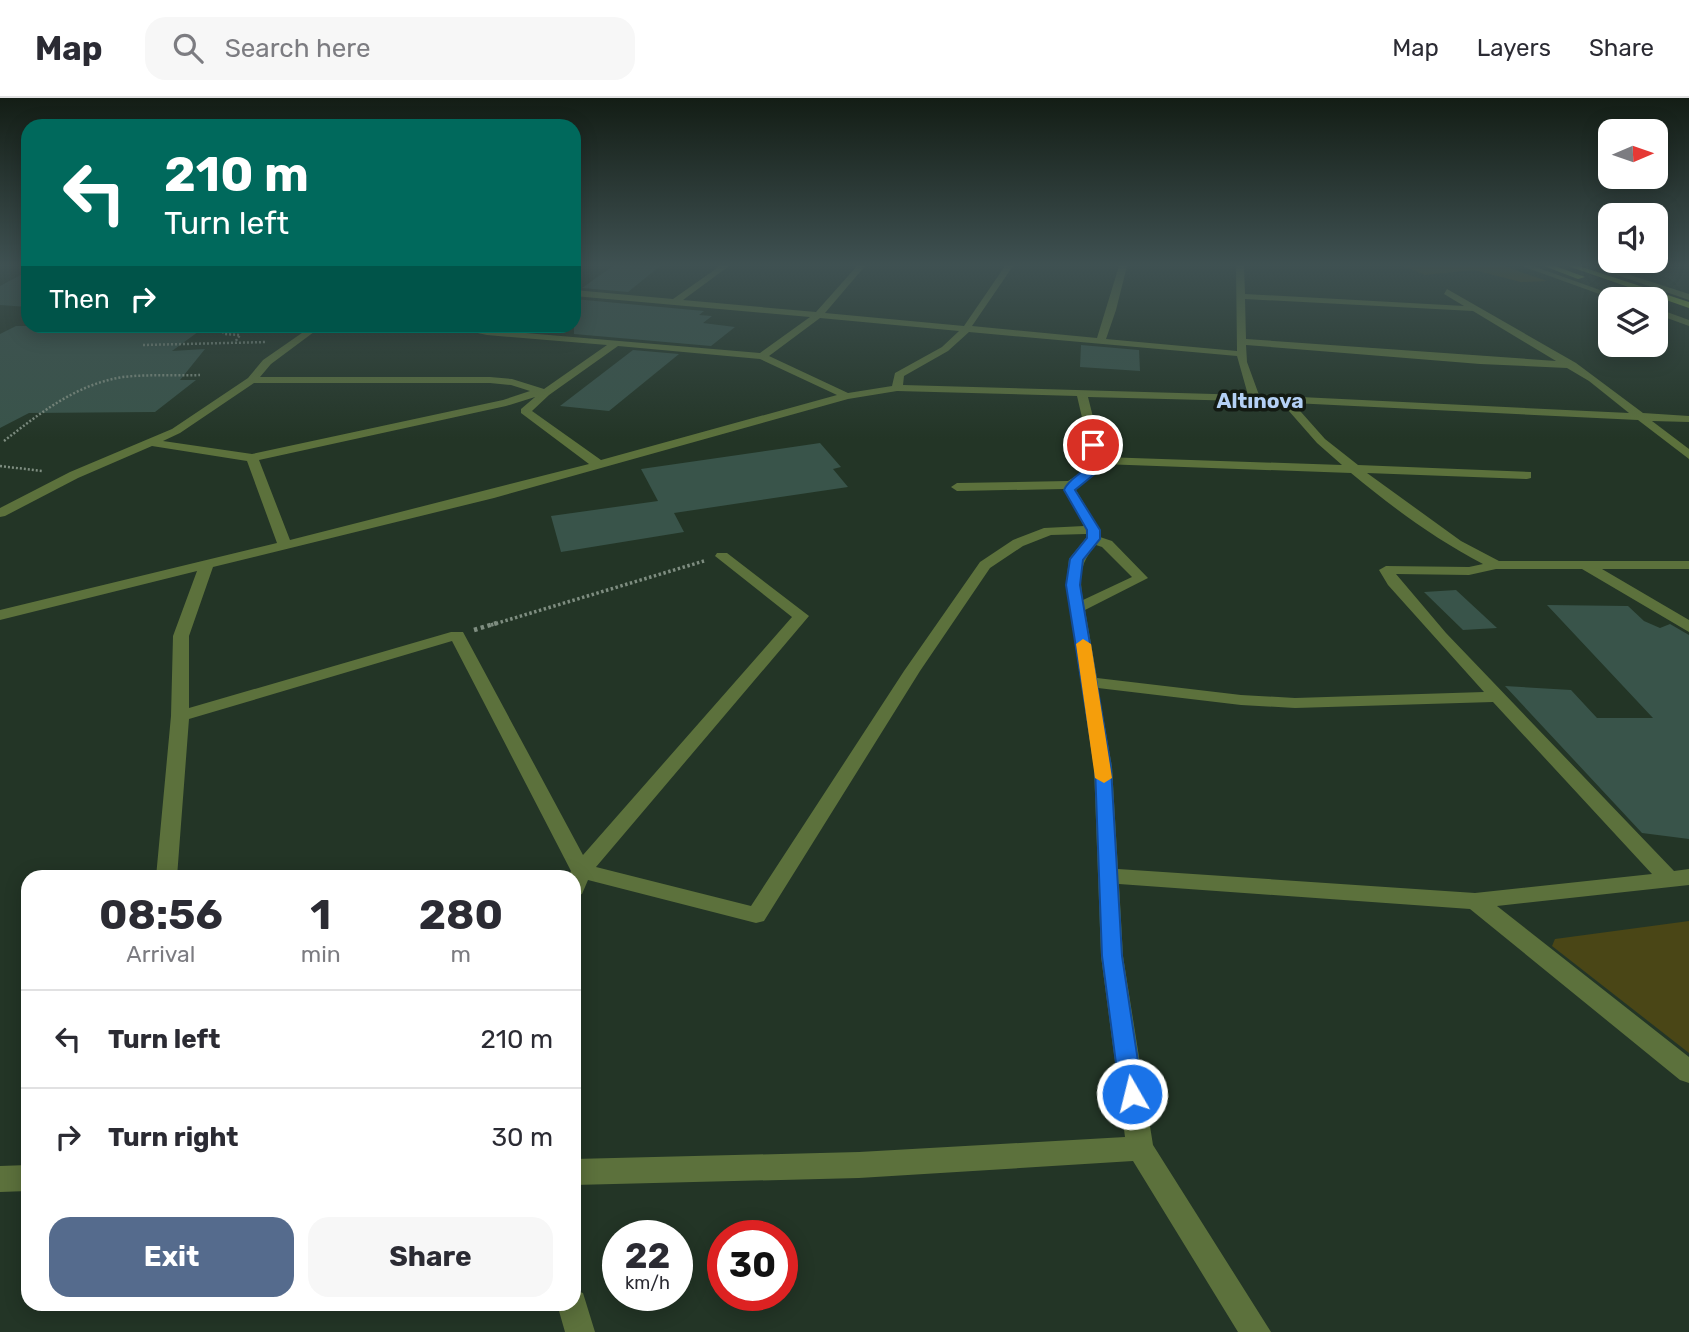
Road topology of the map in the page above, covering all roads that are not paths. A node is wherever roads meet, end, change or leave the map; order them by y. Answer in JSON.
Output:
{"nodes":[{"id":1,"x":806,"y":324,"type":"edge"},
{"id":2,"x":908,"y":324,"type":"edge"},
{"id":3,"x":969,"y":324,"type":"edge"},
{"id":4,"x":1107,"y":324,"type":"edge"},
{"id":5,"x":1242,"y":324,"type":"edge"},
{"id":6,"x":1503,"y":324,"type":"edge"},
{"id":7,"x":965,"y":329,"type":"junction"},
{"id":8,"x":307,"y":333,"type":"edge"},
{"id":9,"x":492,"y":333,"type":"edge"},
{"id":10,"x":1100,"y":342,"type":"junction"},
{"id":11,"x":1242,"y":342,"type":"junction"},
{"id":12,"x":615,"y":344,"type":"junction"},
{"id":13,"x":1242,"y":354,"type":"junction"},
{"id":14,"x":762,"y":356,"type":"junction"},
{"id":15,"x":1573,"y":365,"type":"junction"},
{"id":16,"x":252,"y":380,"type":"junction"},
{"id":17,"x":897,"y":388,"type":"junction"},
{"id":18,"x":541,"y":392,"type":"junction"},
{"id":19,"x":1082,"y":394,"type":"junction"},
{"id":20,"x":848,"y":396,"type":"junction"},
{"id":21,"x":1255,"y":399,"type":"junction"},
{"id":22,"x":1284,"y":399,"type":"junction"},
{"id":23,"x":1641,"y":416,"type":"junction"},
{"id":24,"x":1689,"y":419,"type":"edge"},
{"id":25,"x":150,"y":442,"type":"junction"},
{"id":26,"x":1689,"y":455,"type":"edge"},
{"id":27,"x":252,"y":458,"type":"junction"},
{"id":28,"x":1098,"y":460,"type":"junction"},
{"id":29,"x":598,"y":465,"type":"junction"},
{"id":30,"x":1353,"y":468,"type":"junction"},
{"id":31,"x":1527,"y":475,"type":"dead end"},
{"id":32,"x":1071,"y":485,"type":"junction"},
{"id":33,"x":957,"y":487,"type":"dead end"},
{"id":34,"x":0,"y":513,"type":"edge"},
{"id":35,"x":1093,"y":534,"type":"junction"},
{"id":36,"x":285,"y":546,"type":"junction"},
{"id":37,"x":722,"y":556,"type":"road end"},
{"id":38,"x":1496,"y":565,"type":"junction"},
{"id":39,"x":1585,"y":565,"type":"junction"},
{"id":40,"x":1689,"y":565,"type":"edge"},
{"id":41,"x":206,"y":566,"type":"junction"},
{"id":42,"x":1077,"y":608,"type":"junction"},
{"id":43,"x":0,"y":615,"type":"edge"},
{"id":44,"x":1689,"y":627,"type":"edge"},
{"id":45,"x":1090,"y":682,"type":"junction"},
{"id":46,"x":1498,"y":697,"type":"junction"},
{"id":47,"x":180,"y":716,"type":"junction"},
{"id":48,"x":167,"y":870,"type":"edge"},
{"id":49,"x":572,"y":870,"type":"edge"},
{"id":50,"x":581,"y":875,"type":"edge"},
{"id":51,"x":1108,"y":876,"type":"junction"},
{"id":52,"x":1679,"y":878,"type":"edge"},
{"id":53,"x":581,"y":881,"type":"edge"},
{"id":54,"x":1475,"y":901,"type":"junction"},
{"id":55,"x":1689,"y":1072,"type":"edge"},
{"id":56,"x":1140,"y":1148,"type":"junction"},
{"id":57,"x":581,"y":1172,"type":"edge"},
{"id":58,"x":21,"y":1178,"type":"edge"},
{"id":59,"x":0,"y":1179,"type":"edge"},
{"id":60,"x":574,"y":1311,"type":"edge"},
{"id":61,"x":580,"y":1332,"type":"edge"},
{"id":62,"x":1256,"y":1332,"type":"edge"}],
"edges":[{"from":1,"to":14,"type":"street"},
{"from":2,"to":7,"type":"street"},
{"from":3,"to":7,"type":"street"},
{"from":4,"to":10,"type":"street"},
{"from":5,"to":11,"type":"street"},
{"from":6,"to":15,"type":"street"},
{"from":7,"to":10,"type":"street"},
{"from":7,"to":17,"type":"street"},
{"from":8,"to":16,"type":"street"},
{"from":9,"to":12,"type":"street"},
{"from":10,"to":13,"type":"street"},
{"from":11,"to":13,"type":"street"},
{"from":11,"to":15,"type":"street"},
{"from":12,"to":14,"type":"street"},
{"from":12,"to":18,"type":"street"},
{"from":13,"to":21,"type":"street"},
{"from":14,"to":20,"type":"street"},
{"from":15,"to":23,"type":"street"},
{"from":16,"to":18,"type":"street"},
{"from":16,"to":25,"type":"street"},
{"from":17,"to":19,"type":"street"},
{"from":17,"to":20,"type":"street"},
{"from":18,"to":27,"type":"street"},
{"from":18,"to":29,"type":"street"},
{"from":19,"to":21,"type":"street"},
{"from":19,"to":28,"type":"street"},
{"from":20,"to":29,"type":"street"},
{"from":21,"to":22,"type":"street"},
{"from":22,"to":23,"type":"street"},
{"from":22,"to":30,"type":"street"},
{"from":23,"to":24,"type":"street"},
{"from":23,"to":26,"type":"street"},
{"from":25,"to":27,"type":"street"},
{"from":25,"to":34,"type":"street"},
{"from":27,"to":36,"type":"street"},
{"from":28,"to":30,"type":"street"},
{"from":28,"to":32,"type":"street"},
{"from":29,"to":36,"type":"street"},
{"from":30,"to":31,"type":"street"},
{"from":30,"to":38,"type":"street"},
{"from":32,"to":33,"type":"street"},
{"from":32,"to":35,"type":"street"},
{"from":35,"to":42,"type":"street"},
{"from":35,"to":42,"type":"street"},
{"from":35,"to":53,"type":"street"},
{"from":36,"to":41,"type":"street"},
{"from":37,"to":50,"type":"street"},
{"from":38,"to":39,"type":"street"},
{"from":38,"to":46,"type":"street"},
{"from":39,"to":40,"type":"street"},
{"from":39,"to":44,"type":"street"},
{"from":41,"to":43,"type":"street"},
{"from":41,"to":47,"type":"street"},
{"from":42,"to":45,"type":"street"},
{"from":45,"to":46,"type":"street"},
{"from":45,"to":51,"type":"street"},
{"from":46,"to":52,"type":"street"},
{"from":47,"to":48,"type":"street"},
{"from":47,"to":49,"type":"street"},
{"from":51,"to":54,"type":"street"},
{"from":51,"to":56,"type":"street"},
{"from":52,"to":54,"type":"street"},
{"from":54,"to":55,"type":"street"},
{"from":56,"to":57,"type":"street"},
{"from":56,"to":62,"type":"street"},
{"from":58,"to":59,"type":"street"},
{"from":60,"to":61,"type":"street"}]}
